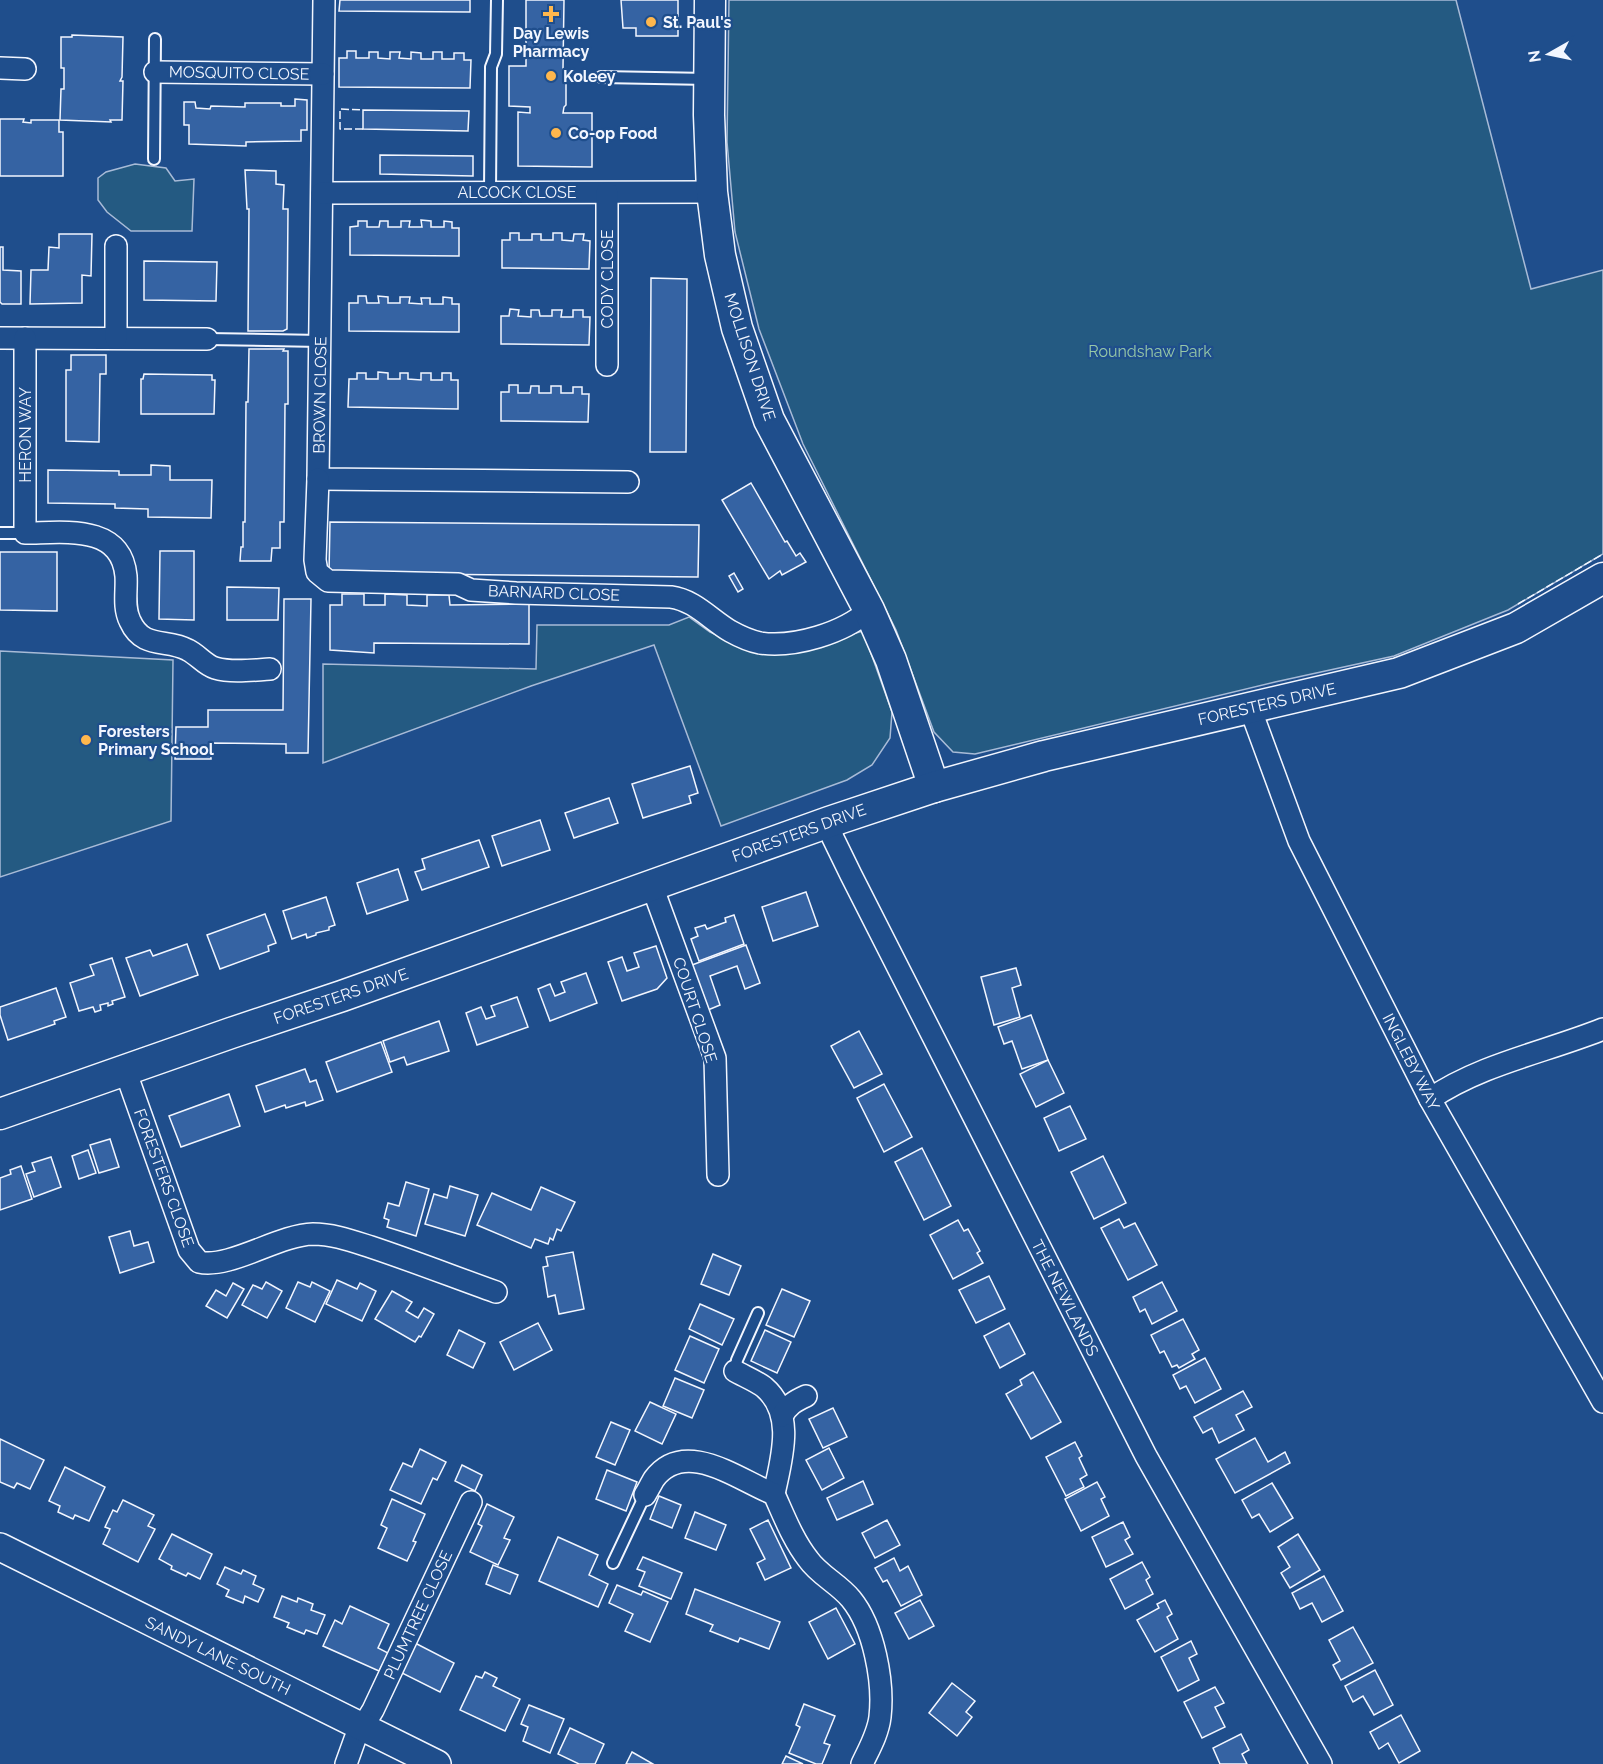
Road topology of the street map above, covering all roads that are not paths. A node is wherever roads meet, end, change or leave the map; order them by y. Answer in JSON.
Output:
{"nodes":[{"id":1,"x":324,"y":0,"type":"edge"},
{"id":2,"x":497,"y":0,"type":"edge"},
{"id":3,"x":710,"y":0,"type":"edge"},
{"id":4,"x":155,"y":39,"type":"dead end"},
{"id":5,"x":0,"y":68,"type":"edge"},
{"id":6,"x":25,"y":69,"type":"dead end"},
{"id":7,"x":155,"y":72,"type":"junction"},
{"id":8,"x":322,"y":74,"type":"junction"},
{"id":9,"x":601,"y":77,"type":"dead end"},
{"id":10,"x":709,"y":79,"type":"junction"},
{"id":11,"x":154,"y":159,"type":"dead end"},
{"id":12,"x":490,"y":191,"type":"junction"},
{"id":13,"x":712,"y":192,"type":"junction"},
{"id":14,"x":322,"y":193,"type":"junction"},
{"id":15,"x":607,"y":193,"type":"junction"},
{"id":16,"x":116,"y":246,"type":"dead end"},
{"id":17,"x":0,"y":338,"type":"edge"},
{"id":18,"x":25,"y":338,"type":"junction"},
{"id":19,"x":116,"y":338,"type":"junction"},
{"id":20,"x":207,"y":339,"type":"joint"},
{"id":21,"x":321,"y":340,"type":"junction"},
{"id":22,"x":607,"y":365,"type":"dead end"},
{"id":23,"x":318,"y":480,"type":"junction"},
{"id":24,"x":628,"y":482,"type":"dead end"},
{"id":25,"x":0,"y":533,"type":"edge"},
{"id":26,"x":25,"y":533,"type":"junction"},
{"id":27,"x":1603,"y":578,"type":"edge"},
{"id":28,"x":868,"y":610,"type":"junction"},
{"id":29,"x":270,"y":669,"type":"dead end"},
{"id":30,"x":1250,"y":708,"type":"junction"},
{"id":31,"x":934,"y":787,"type":"junction"},
{"id":32,"x":829,"y":822,"type":"junction"},
{"id":33,"x":652,"y":886,"type":"junction"},
{"id":34,"x":1603,"y":1029,"type":"edge"},
{"id":35,"x":125,"y":1070,"type":"junction"},
{"id":36,"x":1430,"y":1099,"type":"junction"},
{"id":37,"x":0,"y":1114,"type":"edge"},
{"id":38,"x":718,"y":1175,"type":"dead end"},
{"id":39,"x":496,"y":1292,"type":"dead end"},
{"id":40,"x":758,"y":1314,"type":"dead end"},
{"id":41,"x":735,"y":1371,"type":"joint"},
{"id":42,"x":806,"y":1396,"type":"dead end"},
{"id":43,"x":1603,"y":1402,"type":"edge"},
{"id":44,"x":782,"y":1416,"type":"junction"},
{"id":45,"x":774,"y":1494,"type":"junction"},
{"id":46,"x":645,"y":1495,"type":"joint"},
{"id":47,"x":471,"y":1502,"type":"dead end"},
{"id":48,"x":0,"y":1547,"type":"edge"},
{"id":49,"x":613,"y":1563,"type":"dead end"},
{"id":50,"x":362,"y":1727,"type":"junction"},
{"id":51,"x":346,"y":1764,"type":"edge"},
{"id":52,"x":437,"y":1764,"type":"edge"},
{"id":53,"x":862,"y":1764,"type":"edge"},
{"id":54,"x":1321,"y":1764,"type":"edge"}],
"edges":[{"from":1,"to":8,"type":"street","name":"BROWN CLOSE"},
{"from":2,"to":12,"type":"lane"},
{"from":3,"to":10,"type":"main road","name":"MOLLISON DRIVE"},
{"from":4,"to":7,"type":"lane"},
{"from":5,"to":6,"type":"street"},
{"from":7,"to":8,"type":"street","name":"MOSQUITO CLOSE"},
{"from":7,"to":11,"type":"lane"},
{"from":8,"to":14,"type":"street","name":"BROWN CLOSE"},
{"from":9,"to":10,"type":"lane"},
{"from":10,"to":13,"type":"main road","name":"MOLLISON DRIVE"},
{"from":12,"to":14,"type":"street","name":"ALCOCK CLOSE"},
{"from":12,"to":15,"type":"street","name":"ALCOCK CLOSE"},
{"from":13,"to":15,"type":"street","name":"ALCOCK CLOSE"},
{"from":13,"to":28,"type":"main road","name":"MOLLISON DRIVE"},
{"from":14,"to":21,"type":"street","name":"BROWN CLOSE"},
{"from":15,"to":22,"type":"street","name":"CODY CLOSE"},
{"from":16,"to":19,"type":"street"},
{"from":17,"to":18,"type":"street"},
{"from":18,"to":19,"type":"street"},
{"from":18,"to":26,"type":"street","name":"HERON WAY"},
{"from":19,"to":20,"type":"street"},
{"from":20,"to":21,"type":"lane"},
{"from":21,"to":23,"type":"street","name":"BROWN CLOSE"},
{"from":23,"to":24,"type":"street"},
{"from":23,"to":28,"type":"street","name":"BARNARD CLOSE"},
{"from":25,"to":26,"type":"lane"},
{"from":26,"to":29,"type":"street"},
{"from":27,"to":30,"type":"main road","name":"FORESTERS DRIVE"},
{"from":28,"to":31,"type":"main road","name":"MOLLISON DRIVE"},
{"from":30,"to":31,"type":"main road","name":"FORESTERS DRIVE"},
{"from":30,"to":36,"type":"street","name":"INGLEBY WAY"},
{"from":31,"to":32,"type":"main road","name":"FORESTERS DRIVE"},
{"from":32,"to":33,"type":"main road","name":"FORESTERS DRIVE"},
{"from":32,"to":54,"type":"street","name":"THE NEWLANDS"},
{"from":33,"to":35,"type":"main road","name":"FORESTERS DRIVE"},
{"from":33,"to":38,"type":"street","name":"COURT CLOSE"},
{"from":34,"to":36,"type":"street"},
{"from":35,"to":37,"type":"main road","name":"FORESTERS DRIVE"},
{"from":35,"to":39,"type":"street","name":"FORESTERS CLOSE"},
{"from":36,"to":43,"type":"street","name":"INGLEBY WAY"},
{"from":40,"to":41,"type":"lane"},
{"from":41,"to":44,"type":"street"},
{"from":42,"to":44,"type":"street"},
{"from":44,"to":45,"type":"street"},
{"from":45,"to":46,"type":"street"},
{"from":45,"to":53,"type":"street"},
{"from":46,"to":49,"type":"lane"},
{"from":47,"to":50,"type":"street","name":"PLUMTREE CLOSE"},
{"from":48,"to":50,"type":"street","name":"SANDY LANE SOUTH"},
{"from":50,"to":51,"type":"street","name":"PLUMTREE CLOSE"},
{"from":50,"to":52,"type":"street","name":"SANDY LANE SOUTH"}]}
